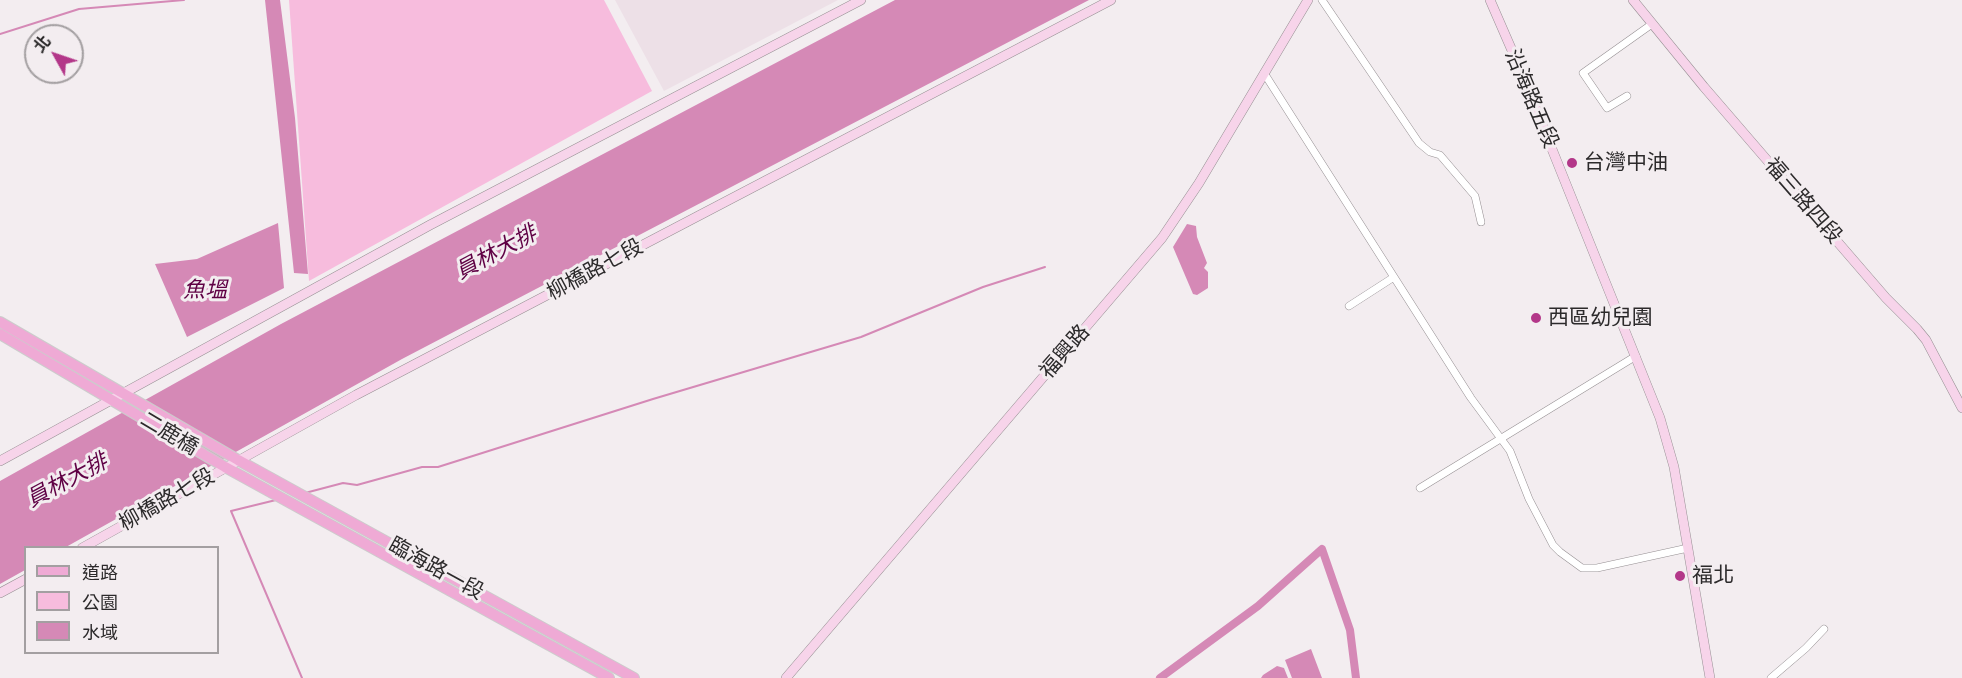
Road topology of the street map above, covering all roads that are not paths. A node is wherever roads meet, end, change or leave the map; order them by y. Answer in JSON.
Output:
{"nodes":[{"id":1,"x":861,"y":0,"type":"edge"},
{"id":2,"x":1111,"y":0,"type":"edge"},
{"id":3,"x":1308,"y":0,"type":"edge"},
{"id":4,"x":1322,"y":0,"type":"edge"},
{"id":5,"x":1490,"y":0,"type":"edge"},
{"id":6,"x":1633,"y":0,"type":"edge"},
{"id":7,"x":1652,"y":24,"type":"junction"},
{"id":8,"x":1264,"y":73,"type":"junction"},
{"id":9,"x":1627,"y":96,"type":"dead end"},
{"id":10,"x":1480,"y":222,"type":"dead end"},
{"id":11,"x":1394,"y":278,"type":"junction"},
{"id":12,"x":1349,"y":306,"type":"dead end"},
{"id":13,"x":0,"y":322,"type":"edge"},
{"id":14,"x":0,"y":334,"type":"edge"},
{"id":15,"x":1636,"y":356,"type":"junction"},
{"id":16,"x":124,"y":394,"type":"junction"},
{"id":17,"x":112,"y":400,"type":"junction"},
{"id":18,"x":1962,"y":408,"type":"edge"},
{"id":19,"x":1502,"y":438,"type":"junction"},
{"id":20,"x":235,"y":458,"type":"junction"},
{"id":21,"x":0,"y":461,"type":"edge"},
{"id":22,"x":222,"y":465,"type":"junction"},
{"id":23,"x":1420,"y":489,"type":"dead end"},
{"id":24,"x":85,"y":546,"type":"edge"},
{"id":25,"x":1688,"y":548,"type":"junction"},
{"id":26,"x":24,"y":580,"type":"edge"},
{"id":27,"x":0,"y":593,"type":"edge"},
{"id":28,"x":1824,"y":629,"type":"dead end"},
{"id":29,"x":609,"y":678,"type":"edge"},
{"id":30,"x":634,"y":678,"type":"edge"},
{"id":31,"x":786,"y":678,"type":"edge"},
{"id":32,"x":1710,"y":678,"type":"edge"},
{"id":33,"x":1771,"y":678,"type":"edge"}],
"edges":[{"from":1,"to":16,"type":"main road"},
{"from":2,"to":20,"type":"main road","name":"柳橋路七段"},
{"from":3,"to":8,"type":"main road","name":"福興路"},
{"from":4,"to":10,"type":"street"},
{"from":5,"to":15,"type":"main road","name":"沿海路五段"},
{"from":6,"to":7,"type":"main road","name":"福三路四段"},
{"from":7,"to":9,"type":"street"},
{"from":7,"to":18,"type":"main road","name":"福三路四段"},
{"from":8,"to":11,"type":"street"},
{"from":8,"to":31,"type":"main road","name":"福興路"},
{"from":11,"to":12,"type":"street"},
{"from":11,"to":19,"type":"street"},
{"from":13,"to":16,"type":"main road","name":"二鹿橋"},
{"from":14,"to":17,"type":"main road","name":"二鹿橋"},
{"from":15,"to":19,"type":"street"},
{"from":15,"to":25,"type":"main road","name":"沿海路五段"},
{"from":16,"to":17,"type":"main road"},
{"from":16,"to":20,"type":"main road","name":"二鹿橋"},
{"from":17,"to":21,"type":"main road"},
{"from":17,"to":22,"type":"main road","name":"二鹿橋"},
{"from":19,"to":23,"type":"street"},
{"from":19,"to":25,"type":"street"},
{"from":20,"to":22,"type":"main road","name":"柳橋路七段"},
{"from":20,"to":30,"type":"main road","name":"臨海路一段"},
{"from":22,"to":24,"type":"main road","name":"柳橋路七段"},
{"from":22,"to":29,"type":"main road","name":"臨海路一段"},
{"from":25,"to":32,"type":"main road","name":"沿海路五段"},
{"from":26,"to":27,"type":"main road"},
{"from":28,"to":33,"type":"street"}]}
